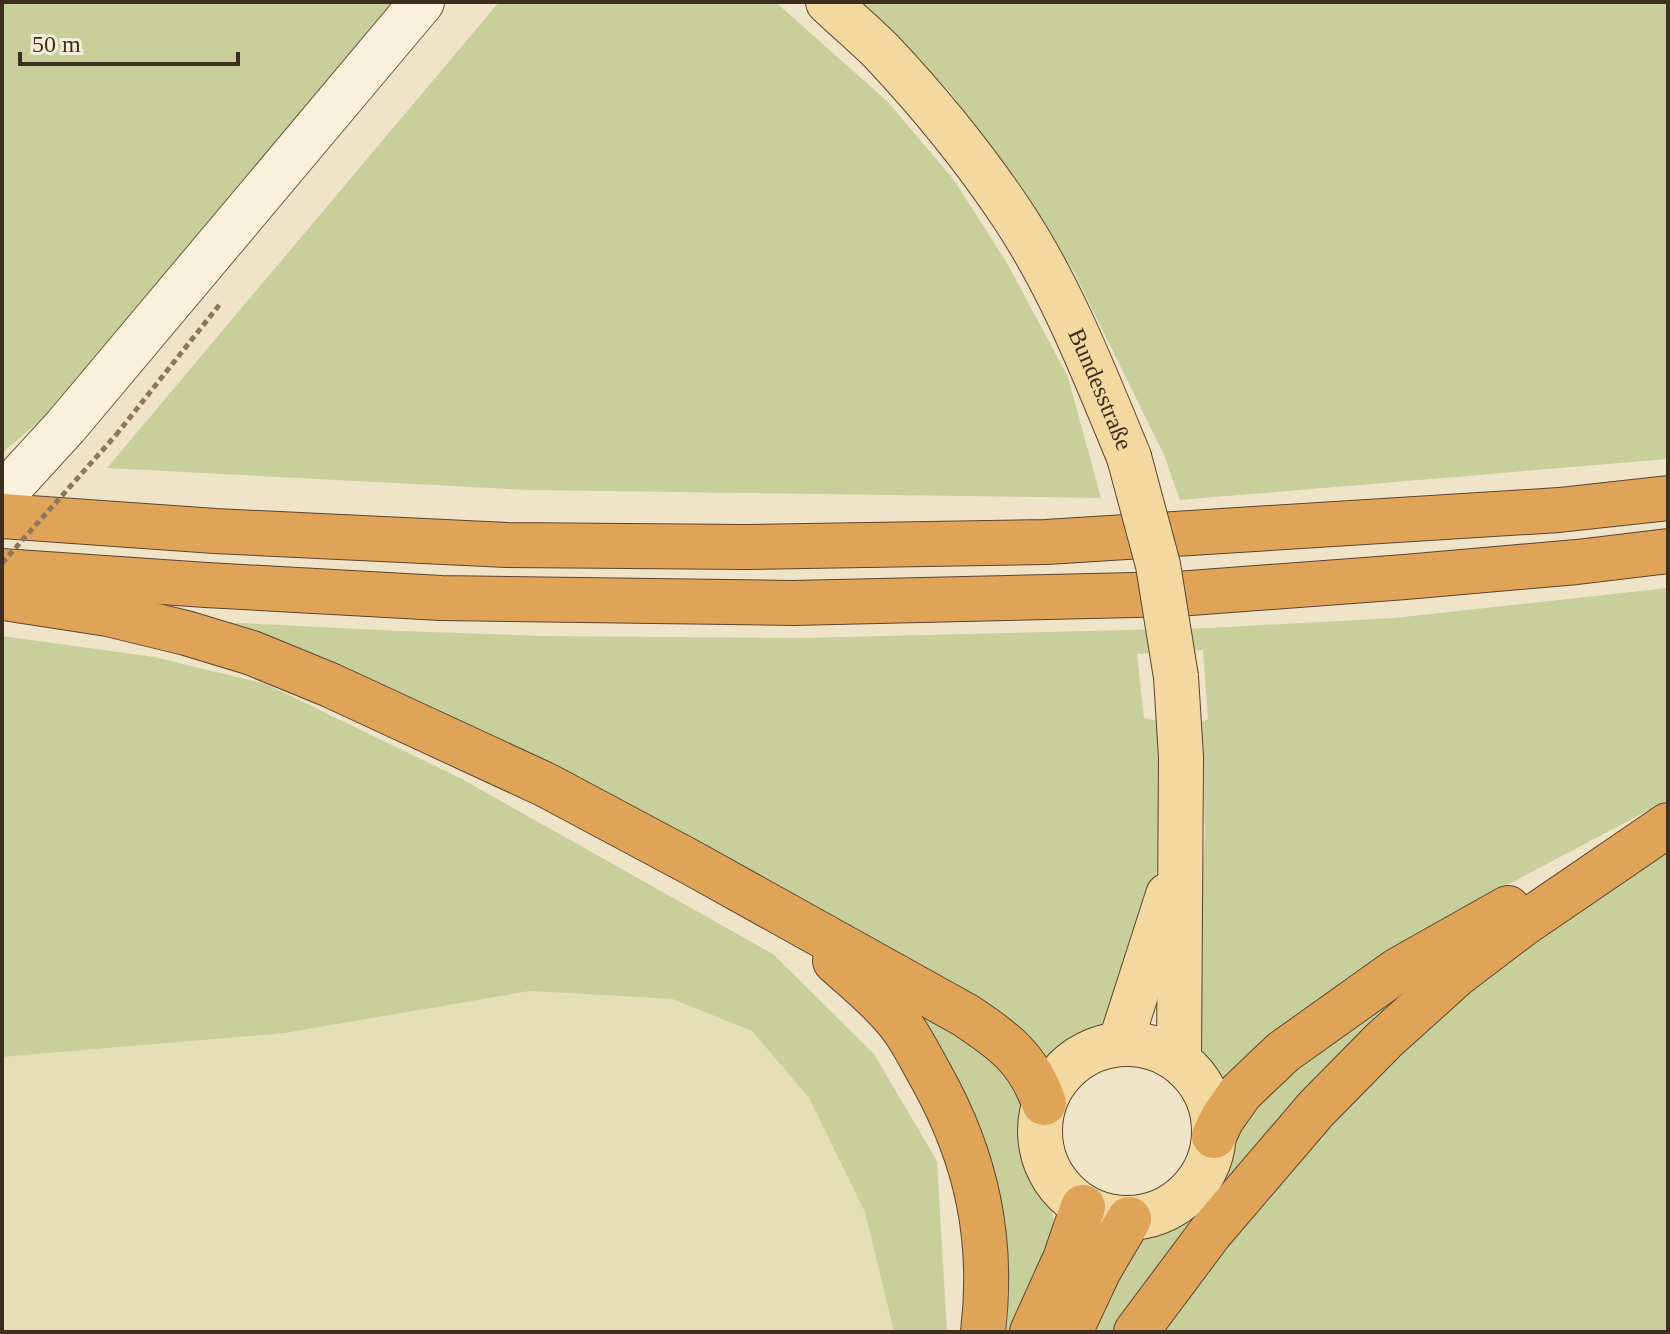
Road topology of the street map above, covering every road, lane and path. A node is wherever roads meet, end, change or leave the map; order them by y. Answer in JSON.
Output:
{"nodes":[{"id":1,"x":422,"y":2,"type":"edge"},
{"id":2,"x":828,"y":2,"type":"edge"},
{"id":3,"x":116,"y":435,"type":"dead end"},
{"id":4,"x":2,"y":496,"type":"edge"},
{"id":5,"x":1668,"y":498,"type":"edge"},
{"id":6,"x":2,"y":516,"type":"edge"},
{"id":7,"x":1668,"y":551,"type":"edge"},
{"id":8,"x":2,"y":563,"type":"edge"},
{"id":9,"x":2,"y":571,"type":"edge"},
{"id":10,"x":2,"y":598,"type":"edge"},
{"id":11,"x":1668,"y":824,"type":"edge"},
{"id":12,"x":1181,"y":854,"type":"junction"},
{"id":13,"x":716,"y":876,"type":"junction"},
{"id":14,"x":1120,"y":1044,"type":"junction"},
{"id":15,"x":1179,"y":1060,"type":"junction"},
{"id":16,"x":1044,"y":1103,"type":"junction"},
{"id":17,"x":1214,"y":1136,"type":"junction"},
{"id":18,"x":1083,"y":1207,"type":"junction"},
{"id":19,"x":1129,"y":1219,"type":"junction"},
{"id":20,"x":983,"y":1332,"type":"edge"},
{"id":21,"x":1032,"y":1332,"type":"edge"},
{"id":22,"x":1070,"y":1332,"type":"edge"},
{"id":23,"x":1136,"y":1332,"type":"edge"}],
"edges":[{"from":1,"to":4,"type":"street"},
{"from":2,"to":12,"type":"main road","name":"Bundesstraße","bridge":true},
{"from":3,"to":8,"type":"path","bridge":true},
{"from":5,"to":6,"type":"highway"},
{"from":7,"to":9,"type":"highway"},
{"from":10,"to":13,"type":"highway"},
{"from":11,"to":17,"type":"highway"},
{"from":11,"to":23,"type":"highway"},
{"from":12,"to":14,"type":"main road"},
{"from":12,"to":15,"type":"main road","name":"Bundesstraße"},
{"from":13,"to":16,"type":"highway"},
{"from":13,"to":20,"type":"highway"},
{"from":14,"to":15,"type":"main road"},
{"from":14,"to":16,"type":"main road"},
{"from":15,"to":17,"type":"main road"},
{"from":16,"to":18,"type":"main road"},
{"from":17,"to":19,"type":"main road"},
{"from":18,"to":19,"type":"main road"},
{"from":18,"to":21,"type":"highway"},
{"from":19,"to":22,"type":"highway"}]}
